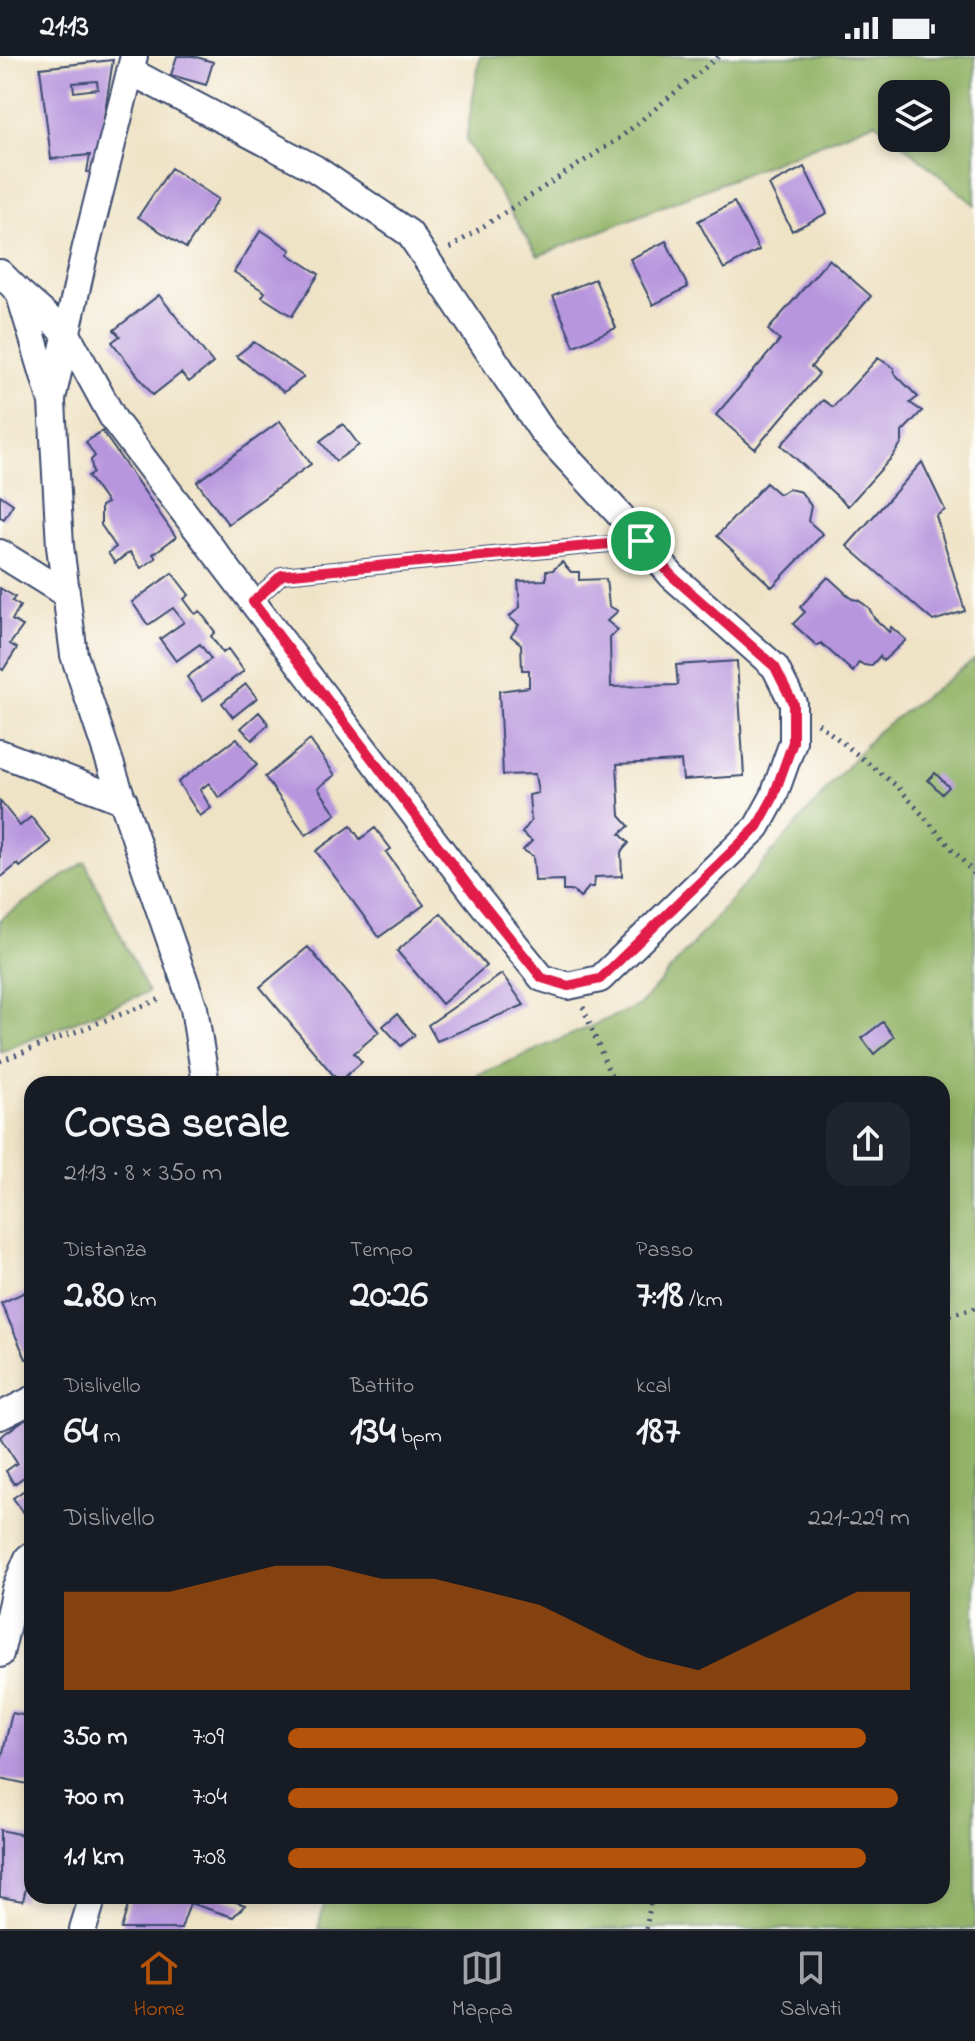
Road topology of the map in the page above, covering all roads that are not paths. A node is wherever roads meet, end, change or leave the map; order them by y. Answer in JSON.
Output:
{"nodes":[{"id":1,"x":132,"y":64,"type":"edge"},
{"id":2,"x":0,"y":273,"type":"edge"},
{"id":3,"x":19,"y":292,"type":"junction"},
{"id":4,"x":67,"y":334,"type":"junction"},
{"id":5,"x":52,"y":402,"type":"junction"},
{"id":6,"x":641,"y":541,"type":"junction"},
{"id":7,"x":0,"y":553,"type":"edge"},
{"id":8,"x":66,"y":594,"type":"junction"},
{"id":9,"x":253,"y":602,"type":"junction"},
{"id":10,"x":0,"y":753,"type":"edge"},
{"id":11,"x":124,"y":801,"type":"junction"},
{"id":12,"x":205,"y":1076,"type":"edge"},
{"id":13,"x":24,"y":1404,"type":"edge"},
{"id":14,"x":0,"y":1416,"type":"edge"},
{"id":15,"x":24,"y":1568,"type":"edge"},
{"id":16,"x":0,"y":1654,"type":"edge"},
{"id":17,"x":91,"y":1904,"type":"edge"},
{"id":18,"x":83,"y":1929,"type":"edge"}],
"edges":[{"from":1,"to":4,"type":"street"},
{"from":1,"to":6,"type":"street"},
{"from":2,"to":3,"type":"street"},
{"from":3,"to":4,"type":"street"},
{"from":3,"to":5,"type":"street"},
{"from":4,"to":5,"type":"street"},
{"from":4,"to":9,"type":"street"},
{"from":5,"to":8,"type":"street"},
{"from":6,"to":9,"type":"lane"},
{"from":6,"to":9,"type":"street"},
{"from":7,"to":8,"type":"street"},
{"from":8,"to":11,"type":"street"},
{"from":10,"to":11,"type":"street"},
{"from":11,"to":12,"type":"street"},
{"from":13,"to":14,"type":"street"},
{"from":15,"to":16,"type":"street"},
{"from":17,"to":18,"type":"street"}]}
